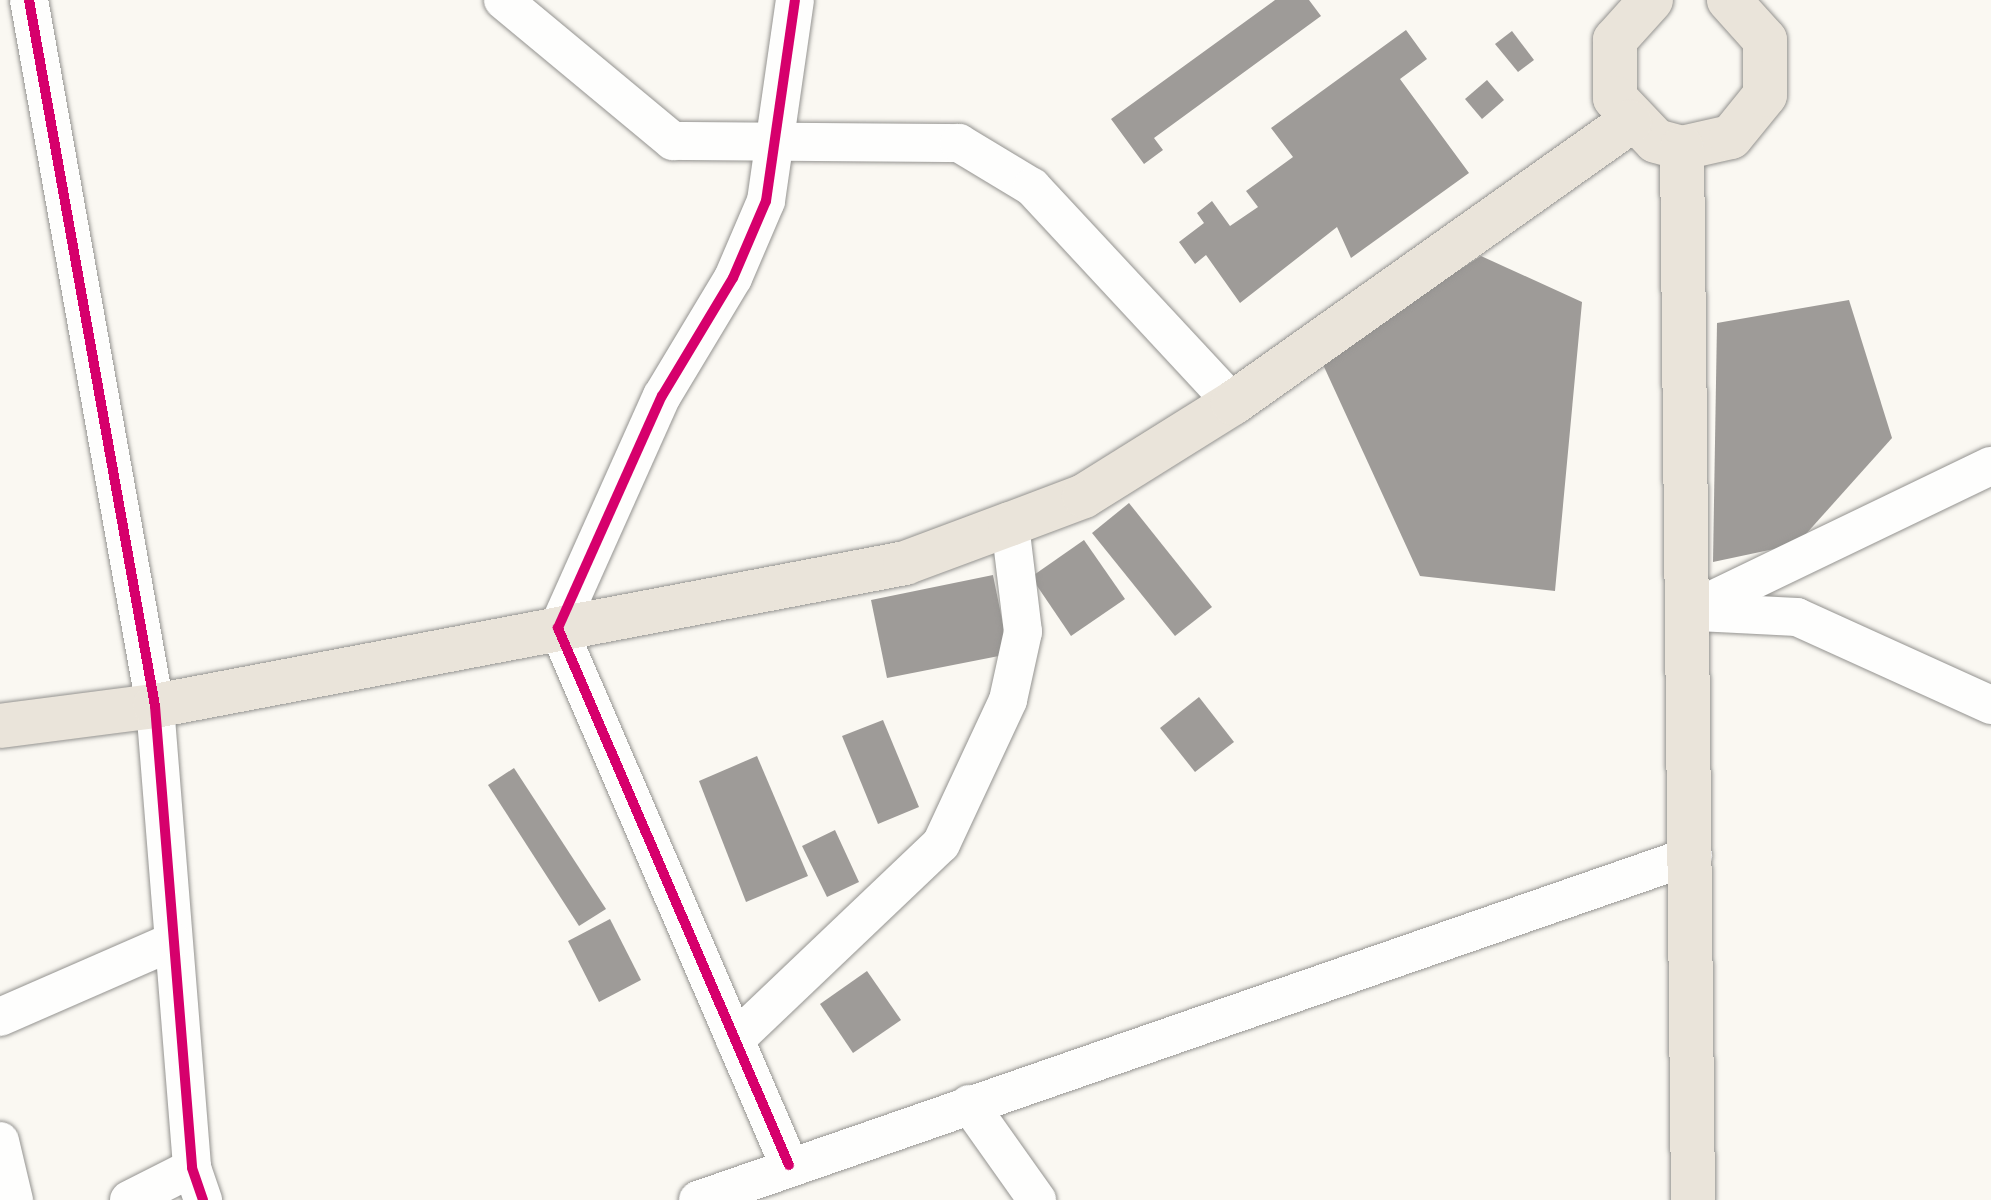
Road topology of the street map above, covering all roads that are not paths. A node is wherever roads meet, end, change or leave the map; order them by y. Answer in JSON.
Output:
{"nodes":[{"id":1,"x":29,"y":0,"type":"edge"},
{"id":2,"x":503,"y":0,"type":"edge"},
{"id":3,"x":795,"y":0,"type":"edge"},
{"id":4,"x":1630,"y":5,"type":"edge"},
{"id":5,"x":1749,"y":5,"type":"edge"},
{"id":6,"x":1630,"y":122,"type":"junction"},
{"id":7,"x":779,"y":142,"type":"junction"},
{"id":8,"x":1682,"y":148,"type":"junction"},
{"id":9,"x":1233,"y":403,"type":"junction"},
{"id":10,"x":1991,"y":466,"type":"edge"},
{"id":11,"x":1010,"y":524,"type":"junction"},
{"id":12,"x":1687,"y":612,"type":"junction"},
{"id":13,"x":558,"y":628,"type":"junction"},
{"id":14,"x":1991,"y":705,"type":"edge"},
{"id":15,"x":155,"y":706,"type":"junction"},
{"id":16,"x":0,"y":726,"type":"edge"},
{"id":17,"x":1693,"y":855,"type":"junction"},
{"id":18,"x":172,"y":942,"type":"junction"},
{"id":19,"x":0,"y":1017,"type":"edge"},
{"id":20,"x":735,"y":1040,"type":"junction"},
{"id":21,"x":969,"y":1104,"type":"junction"},
{"id":22,"x":0,"y":1141,"type":"edge"},
{"id":23,"x":789,"y":1165,"type":"junction"},
{"id":24,"x":198,"y":1184,"type":"edge"},
{"id":25,"x":14,"y":1200,"type":"edge"},
{"id":26,"x":129,"y":1200,"type":"edge"},
{"id":27,"x":698,"y":1200,"type":"edge"},
{"id":28,"x":1037,"y":1200,"type":"edge"},
{"id":29,"x":1693,"y":1200,"type":"edge"}],
"edges":[{"from":1,"to":15,"type":"street"},
{"from":2,"to":7,"type":"street"},
{"from":3,"to":7,"type":"street"},
{"from":4,"to":6,"type":"main road"},
{"from":5,"to":8,"type":"main road"},
{"from":6,"to":8,"type":"main road"},
{"from":6,"to":9,"type":"main road"},
{"from":7,"to":9,"type":"street"},
{"from":7,"to":13,"type":"street"},
{"from":8,"to":12,"type":"main road"},
{"from":9,"to":11,"type":"main road"},
{"from":10,"to":12,"type":"street"},
{"from":11,"to":13,"type":"main road"},
{"from":11,"to":20,"type":"street"},
{"from":12,"to":14,"type":"street"},
{"from":12,"to":17,"type":"main road"},
{"from":13,"to":15,"type":"main road"},
{"from":13,"to":20,"type":"street"},
{"from":15,"to":16,"type":"main road"},
{"from":15,"to":18,"type":"street"},
{"from":17,"to":21,"type":"street"},
{"from":17,"to":29,"type":"main road"},
{"from":18,"to":19,"type":"street"},
{"from":18,"to":24,"type":"street"},
{"from":20,"to":23,"type":"street"},
{"from":21,"to":23,"type":"street"},
{"from":21,"to":28,"type":"street"},
{"from":22,"to":25,"type":"street"},
{"from":23,"to":27,"type":"street"},
{"from":24,"to":26,"type":"street"}]}
